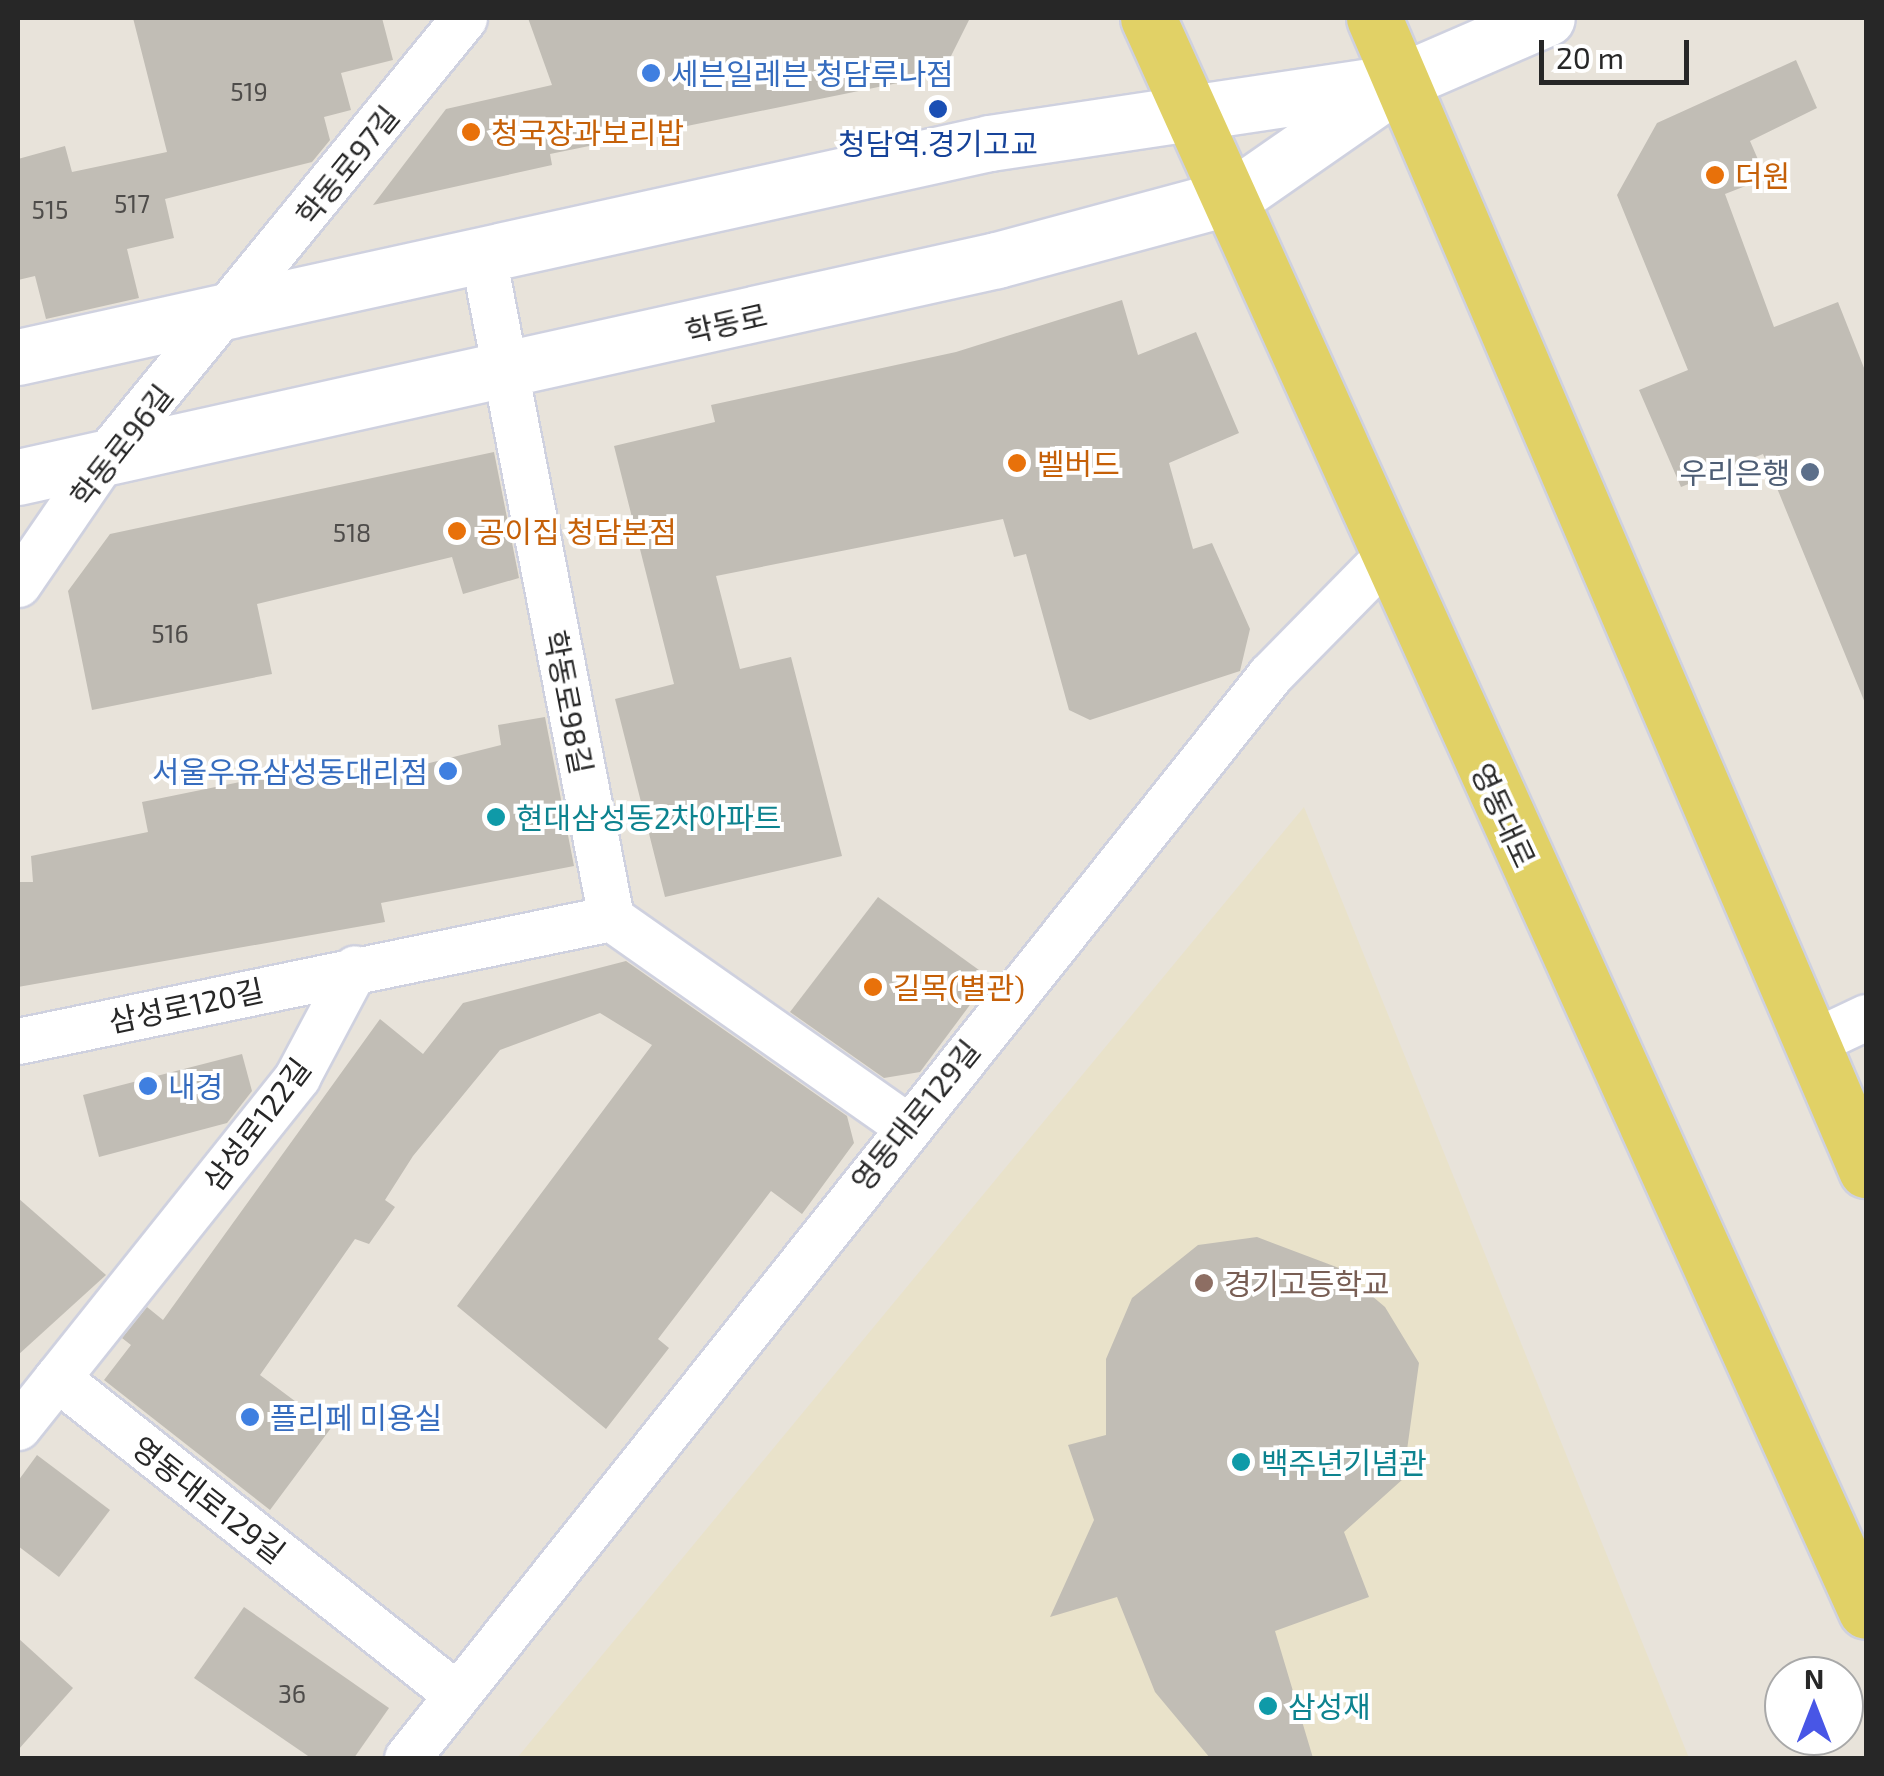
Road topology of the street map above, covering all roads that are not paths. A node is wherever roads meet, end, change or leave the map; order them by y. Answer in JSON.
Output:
{"nodes":[{"id":1,"x":1148,"y":18,"type":"edge"},
{"id":2,"x":1374,"y":18,"type":"edge"},
{"id":3,"x":1547,"y":18,"type":"edge"},
{"id":4,"x":458,"y":20,"type":"edge"},
{"id":5,"x":1399,"y":82,"type":"junction"},
{"id":6,"x":1189,"y":110,"type":"junction"},
{"id":7,"x":1235,"y":196,"type":"junction"},
{"id":8,"x":482,"y":251,"type":"junction"},
{"id":9,"x":231,"y":310,"type":"junction"},
{"id":10,"x":18,"y":357,"type":"edge"},
{"id":11,"x":505,"y":374,"type":"junction"},
{"id":12,"x":105,"y":457,"type":"junction"},
{"id":13,"x":18,"y":477,"type":"edge"},
{"id":14,"x":1390,"y":552,"type":"junction"},
{"id":15,"x":18,"y":584,"type":"edge"},
{"id":16,"x":612,"y":918,"type":"junction"},
{"id":17,"x":355,"y":968,"type":"junction"},
{"id":18,"x":1866,"y":1017,"type":"edge"},
{"id":19,"x":18,"y":1041,"type":"edge"},
{"id":20,"x":1811,"y":1043,"type":"junction"},
{"id":21,"x":906,"y":1124,"type":"junction"},
{"id":22,"x":1866,"y":1170,"type":"edge"},
{"id":23,"x":56,"y":1378,"type":"junction"},
{"id":24,"x":18,"y":1427,"type":"edge"},
{"id":25,"x":1866,"y":1611,"type":"edge"},
{"id":26,"x":456,"y":1694,"type":"junction"},
{"id":27,"x":407,"y":1758,"type":"edge"}],
"edges":[{"from":1,"to":6,"type":"main road","name":"영동대로"},
{"from":2,"to":5,"type":"main road"},
{"from":3,"to":5,"type":"main road","name":"학동로"},
{"from":4,"to":9,"type":"street","name":"학동로97길"},
{"from":5,"to":6,"type":"main road","name":"학동로"},
{"from":5,"to":7,"type":"main road","name":"학동로"},
{"from":5,"to":20,"type":"main road"},
{"from":6,"to":7,"type":"main road","name":"영동대로"},
{"from":6,"to":8,"type":"main road","name":"학동로"},
{"from":7,"to":11,"type":"main road","name":"학동로"},
{"from":7,"to":14,"type":"main road","name":"영동대로"},
{"from":8,"to":9,"type":"main road","name":"학동로"},
{"from":8,"to":11,"type":"street","name":"학동로98길"},
{"from":9,"to":10,"type":"main road","name":"학동로"},
{"from":9,"to":12,"type":"street","name":"학동로96길"},
{"from":11,"to":12,"type":"main road","name":"학동로"},
{"from":11,"to":16,"type":"street","name":"학동로98길"},
{"from":12,"to":13,"type":"main road","name":"학동로"},
{"from":12,"to":15,"type":"street","name":"학동로96길"},
{"from":14,"to":21,"type":"street","name":"영동대로129길"},
{"from":14,"to":25,"type":"main road","name":"영동대로"},
{"from":16,"to":17,"type":"street"},
{"from":16,"to":21,"type":"street"},
{"from":17,"to":19,"type":"street","name":"삼성로120길"},
{"from":17,"to":23,"type":"street","name":"삼성로122길"},
{"from":18,"to":20,"type":"street"},
{"from":20,"to":22,"type":"main road"},
{"from":21,"to":26,"type":"street","name":"영동대로129길"},
{"from":23,"to":24,"type":"street","name":"삼성로122길"},
{"from":23,"to":26,"type":"street","name":"영동대로129길"},
{"from":26,"to":27,"type":"street","name":"영동대로129길"}]}
